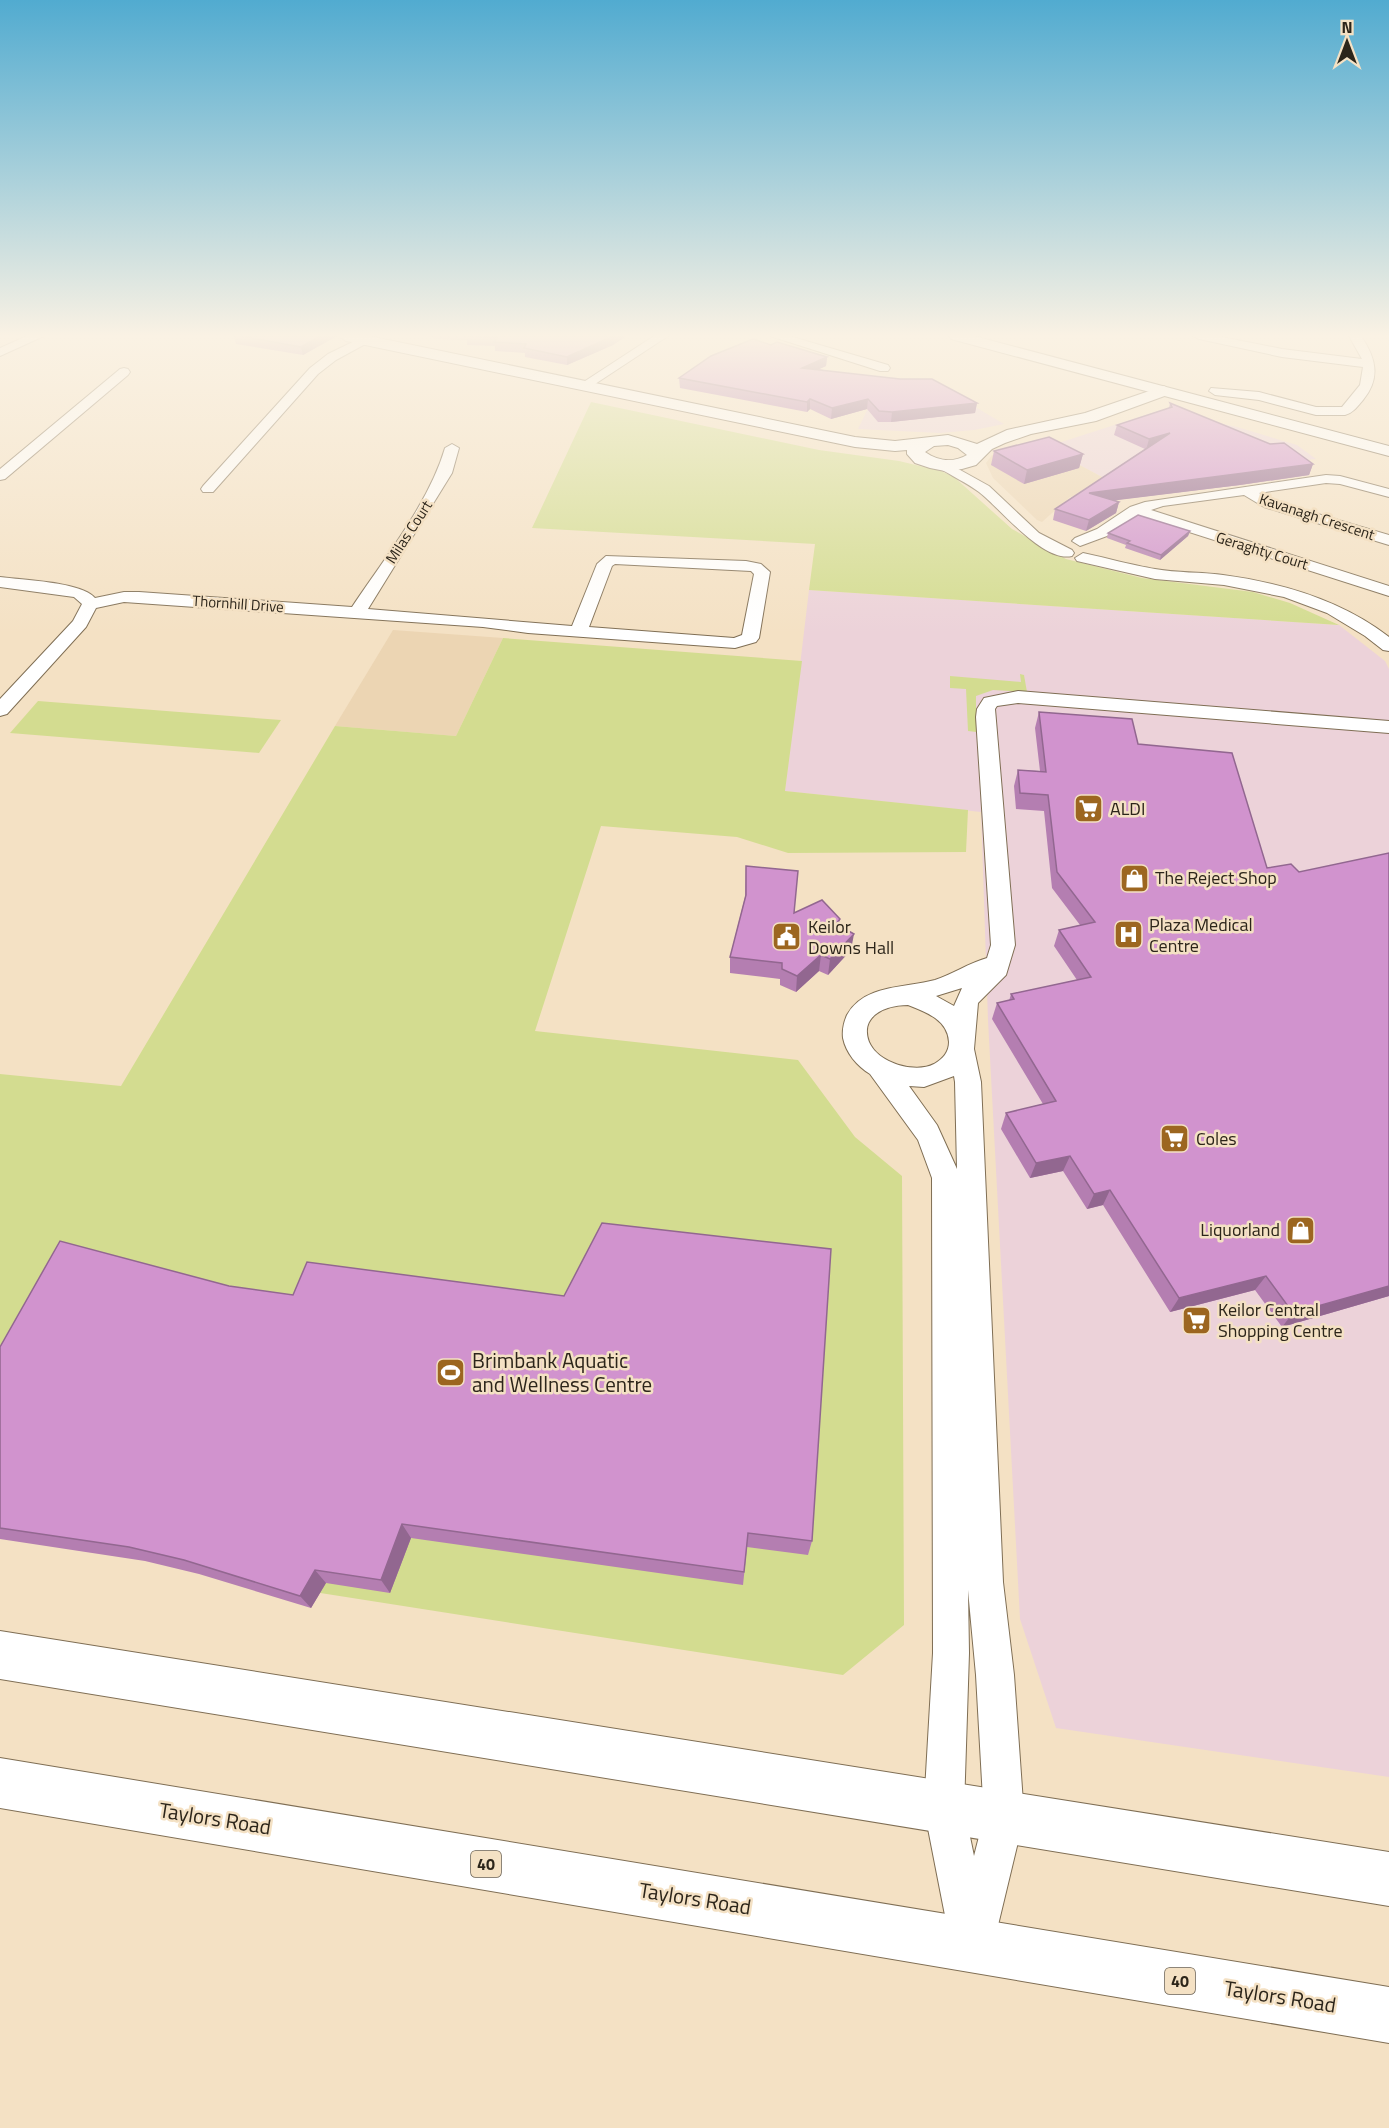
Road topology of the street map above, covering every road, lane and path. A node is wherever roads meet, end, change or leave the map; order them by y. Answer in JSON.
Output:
{"nodes":[{"id":1,"x":49,"y":435,"type":"edge"},
{"id":2,"x":256,"y":435,"type":"edge"},
{"id":3,"x":823,"y":435,"type":"edge"},
{"id":4,"x":1001,"y":435,"type":"edge"},
{"id":5,"x":1012,"y":435,"type":"edge"},
{"id":6,"x":1316,"y":435,"type":"edge"},
{"id":7,"x":1330,"y":435,"type":"edge"},
{"id":8,"x":948,"y":440,"type":"junction"},
{"id":9,"x":855,"y":442,"type":"junction"},
{"id":10,"x":922,"y":443,"type":"junction"},
{"id":11,"x":452,"y":448,"type":"dead end"},
{"id":12,"x":1382,"y":449,"type":"edge"},
{"id":13,"x":975,"y":457,"type":"junction"},
{"id":14,"x":939,"y":464,"type":"junction"},
{"id":15,"x":0,"y":476,"type":"edge"},
{"id":16,"x":208,"y":489,"type":"dead end"},
{"id":17,"x":984,"y":489,"type":"junction"},
{"id":18,"x":1247,"y":490,"type":"junction"},
{"id":19,"x":1389,"y":493,"type":"edge"},
{"id":20,"x":1135,"y":510,"type":"junction"},
{"id":21,"x":1389,"y":540,"type":"edge"},
{"id":22,"x":1101,"y":543,"type":"junction"},
{"id":23,"x":1073,"y":545,"type":"junction"},
{"id":24,"x":1083,"y":558,"type":"junction"},
{"id":25,"x":1189,"y":576,"type":"junction"},
{"id":26,"x":0,"y":582,"type":"edge"},
{"id":27,"x":1389,"y":591,"type":"edge"},
{"id":28,"x":90,"y":604,"type":"junction"},
{"id":29,"x":357,"y":613,"type":"junction"},
{"id":30,"x":579,"y":631,"type":"junction"},
{"id":31,"x":1389,"y":646,"type":"edge"},
{"id":32,"x":0,"y":710,"type":"edge"},
{"id":33,"x":1389,"y":726,"type":"edge"},
{"id":34,"x":997,"y":962,"type":"junction"},
{"id":35,"x":894,"y":996,"type":"junction"},
{"id":36,"x":963,"y":1044,"type":"junction"},
{"id":37,"x":879,"y":1067,"type":"junction"},
{"id":38,"x":0,"y":1655,"type":"edge"},
{"id":39,"x":0,"y":1783,"type":"edge"},
{"id":40,"x":945,"y":1808,"type":"junction"},
{"id":41,"x":1004,"y":1817,"type":"junction"},
{"id":42,"x":1389,"y":1879,"type":"edge"},
{"id":43,"x":972,"y":1946,"type":"junction"},
{"id":44,"x":1389,"y":2015,"type":"edge"}],
"edges":[{"from":1,"to":15,"type":"street"},
{"from":2,"to":16,"type":"street"},
{"from":3,"to":9,"type":"main road"},
{"from":4,"to":8,"type":"main road"},
{"from":5,"to":13,"type":"main road"},
{"from":6,"to":12,"type":"main road"},
{"from":7,"to":12,"type":"main road"},
{"from":8,"to":10,"type":"main road"},
{"from":8,"to":13,"type":"main road"},
{"from":9,"to":10,"type":"main road"},
{"from":9,"to":14,"type":"main road"},
{"from":10,"to":14,"type":"main road"},
{"from":11,"to":29,"type":"street","name":"Milas Court"},
{"from":13,"to":14,"type":"main road"},
{"from":13,"to":17,"type":"street"},
{"from":14,"to":17,"type":"street"},
{"from":17,"to":23,"type":"street"},
{"from":18,"to":19,"type":"street","name":"Kavanagh Crescent"},
{"from":18,"to":20,"type":"street","name":"Kavanagh Crescent"},
{"from":18,"to":21,"type":"street","name":"Kavanagh Crescent"},
{"from":20,"to":22,"type":"street","name":"Kavanagh Crescent"},
{"from":20,"to":27,"type":"street","name":"Geraghty Court"},
{"from":22,"to":23,"type":"street"},
{"from":22,"to":24,"type":"street","name":"Kavanagh Crescent"},
{"from":22,"to":25,"type":"street"},
{"from":23,"to":24,"type":"street"},
{"from":24,"to":25,"type":"street"},
{"from":25,"to":31,"type":"street"},
{"from":26,"to":28,"type":"street"},
{"from":28,"to":29,"type":"street","name":"Thornhill Drive"},
{"from":28,"to":32,"type":"street"},
{"from":29,"to":30,"type":"street","name":"Thornhill Drive"},
{"from":30,"to":30,"type":"street","name":"Thornhill Drive"},
{"from":33,"to":34,"type":"street"},
{"from":34,"to":35,"type":"street"},
{"from":34,"to":36,"type":"street"},
{"from":35,"to":36,"type":"street"},
{"from":35,"to":37,"type":"street"},
{"from":36,"to":37,"type":"street"},
{"from":36,"to":41,"type":"street"},
{"from":37,"to":40,"type":"street"},
{"from":38,"to":40,"type":"main road"},
{"from":39,"to":43,"type":"main road","name":"Taylors Road","number":"40"},
{"from":40,"to":41,"type":"main road"},
{"from":40,"to":43,"type":"street"},
{"from":41,"to":42,"type":"main road"},
{"from":41,"to":43,"type":"street"},
{"from":43,"to":44,"type":"main road","name":"Taylors Road","number":"40"}]}
